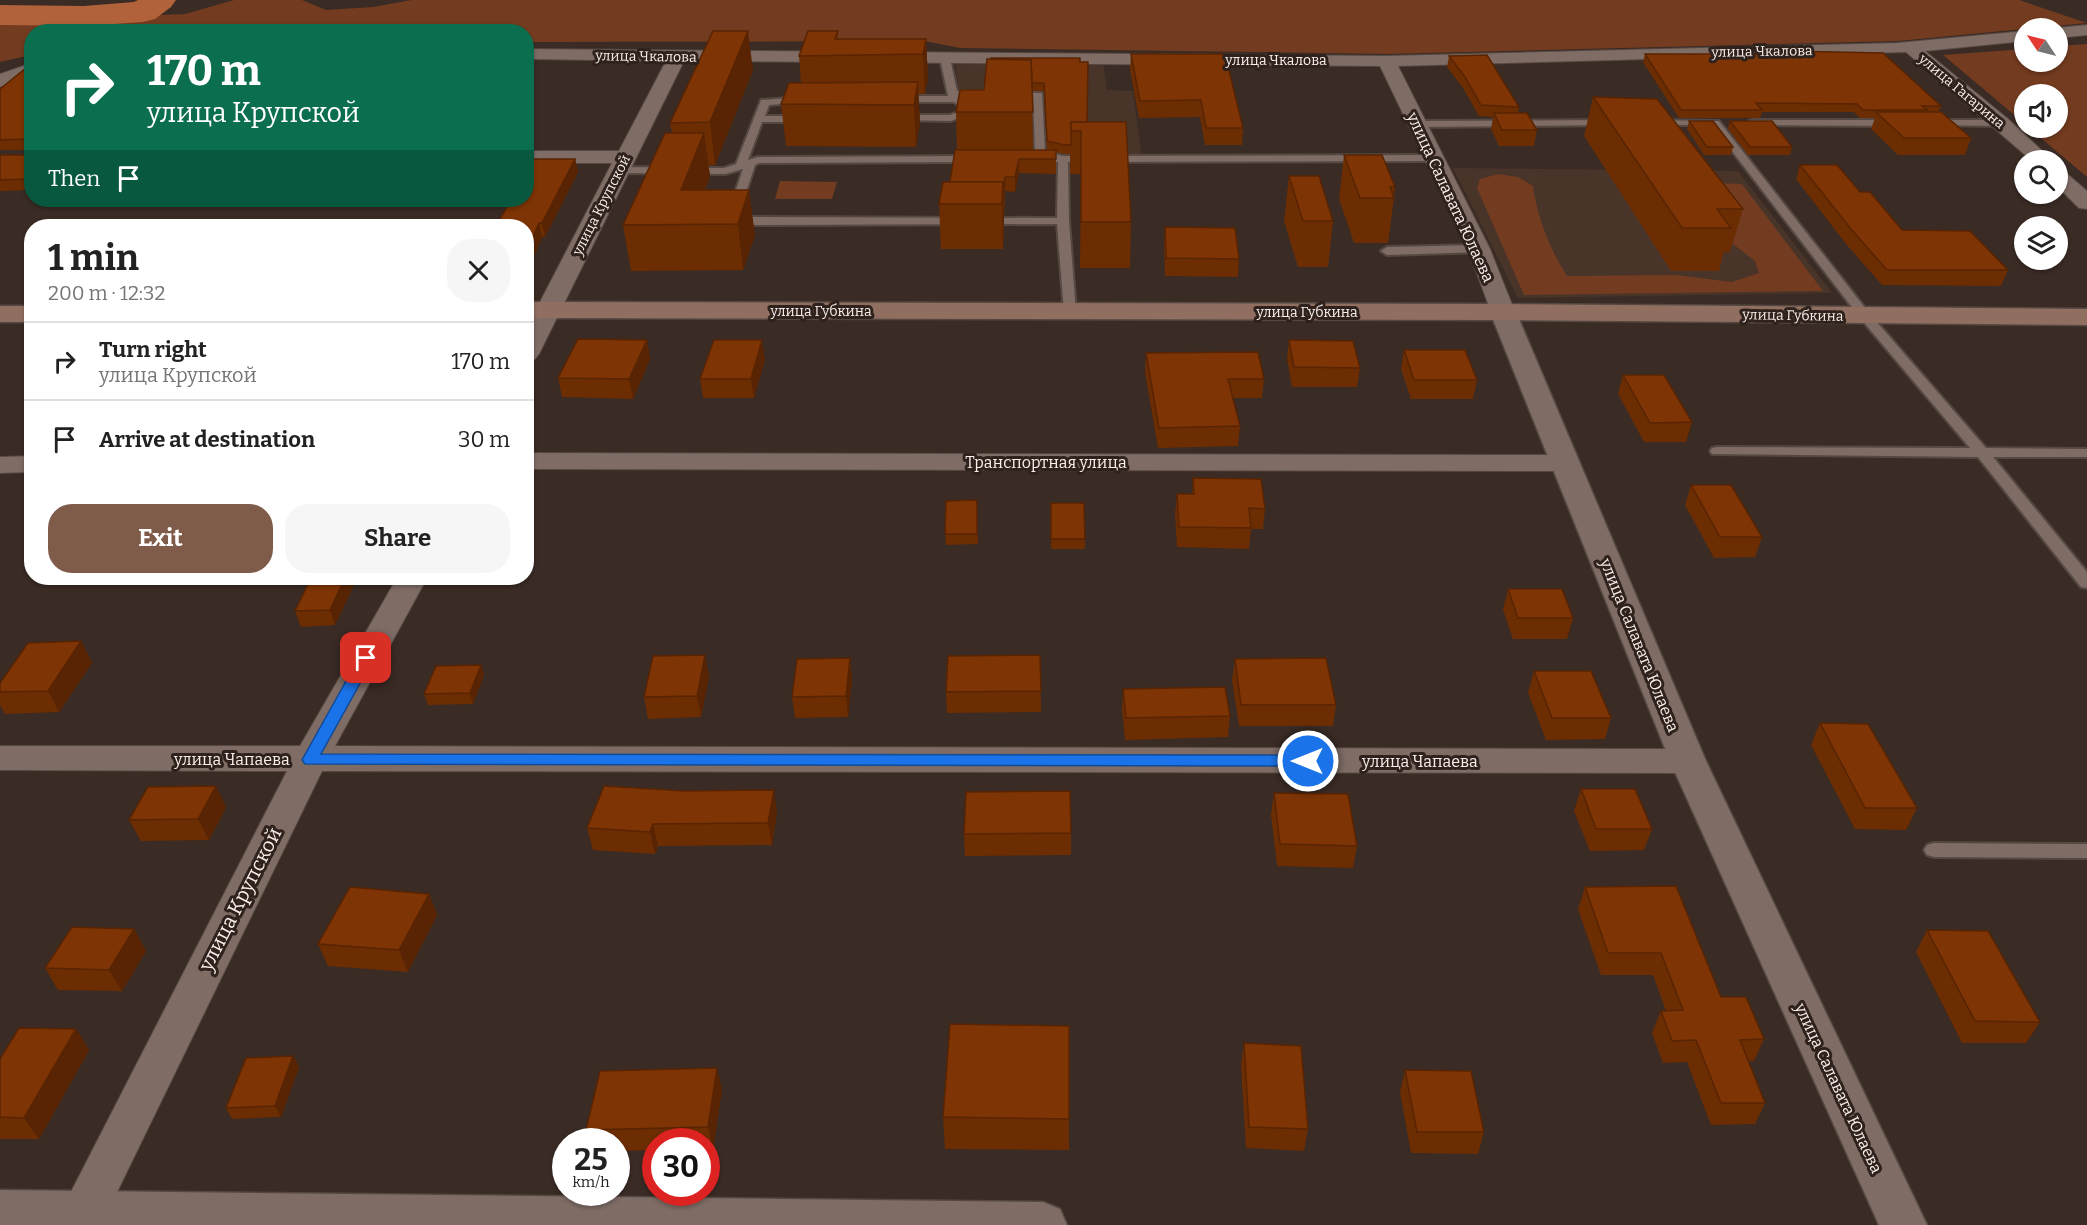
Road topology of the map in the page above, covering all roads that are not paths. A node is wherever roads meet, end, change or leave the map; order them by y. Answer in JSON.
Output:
{"nodes":[{"id":1,"x":2087,"y":30,"type":"edge"},
{"id":2,"x":2068,"y":32,"type":"edge"},
{"id":3,"x":2014,"y":37,"type":"edge"},
{"id":4,"x":1909,"y":46,"type":"junction"},
{"id":5,"x":534,"y":54,"type":"edge"},
{"id":6,"x":676,"y":56,"type":"junction"},
{"id":7,"x":945,"y":58,"type":"junction"},
{"id":8,"x":1386,"y":61,"type":"junction"},
{"id":9,"x":24,"y":71,"type":"edge"},
{"id":10,"x":0,"y":81,"type":"edge"},
{"id":11,"x":953,"y":96,"type":"junction"},
{"id":12,"x":885,"y":99,"type":"edge"},
{"id":13,"x":816,"y":100,"type":"edge"},
{"id":14,"x":815,"y":118,"type":"edge"},
{"id":15,"x":883,"y":118,"type":"edge"},
{"id":16,"x":758,"y":119,"type":"junction"},
{"id":17,"x":1620,"y":123,"type":"edge"},
{"id":18,"x":1644,"y":123,"type":"edge"},
{"id":19,"x":1739,"y":123,"type":"edge"},
{"id":20,"x":1906,"y":123,"type":"edge"},
{"id":21,"x":1918,"y":123,"type":"edge"},
{"id":22,"x":2001,"y":123,"type":"junction"},
{"id":23,"x":1417,"y":124,"type":"junction"},
{"id":24,"x":2031,"y":150,"type":"edge"},
{"id":25,"x":534,"y":158,"type":"edge"},
{"id":26,"x":1434,"y":158,"type":"junction"},
{"id":27,"x":981,"y":159,"type":"edge"},
{"id":28,"x":1016,"y":159,"type":"edge"},
{"id":29,"x":1063,"y":159,"type":"junction"},
{"id":30,"x":622,"y":164,"type":"junction"},
{"id":31,"x":746,"y":164,"type":"junction"},
{"id":32,"x":2068,"y":185,"type":"edge"},
{"id":33,"x":2087,"y":202,"type":"edge"},
{"id":34,"x":1063,"y":221,"type":"junction"},
{"id":35,"x":1479,"y":249,"type":"junction"},
{"id":36,"x":1387,"y":251,"type":"dead end"},
{"id":37,"x":537,"y":309,"type":"edge"},
{"id":38,"x":1070,"y":312,"type":"junction"},
{"id":39,"x":1503,"y":312,"type":"junction"},
{"id":40,"x":0,"y":314,"type":"edge"},
{"id":41,"x":24,"y":314,"type":"edge"},
{"id":42,"x":1865,"y":316,"type":"junction"},
{"id":43,"x":2087,"y":317,"type":"edge"},
{"id":44,"x":1717,"y":450,"type":"dead end"},
{"id":45,"x":2087,"y":453,"type":"edge"},
{"id":46,"x":1983,"y":454,"type":"junction"},
{"id":47,"x":534,"y":461,"type":"edge"},
{"id":48,"x":1565,"y":463,"type":"junction"},
{"id":49,"x":24,"y":464,"type":"edge"},
{"id":50,"x":0,"y":465,"type":"edge"},
{"id":51,"x":2087,"y":583,"type":"edge"},
{"id":52,"x":408,"y":585,"type":"edge"},
{"id":53,"x":0,"y":758,"type":"edge"},
{"id":54,"x":310,"y":760,"type":"junction"},
{"id":55,"x":1688,"y":761,"type":"junction"},
{"id":56,"x":1934,"y":850,"type":"dead end"},
{"id":57,"x":2087,"y":851,"type":"edge"},
{"id":58,"x":0,"y":1212,"type":"edge"},
{"id":59,"x":80,"y":1219,"type":"edge"},
{"id":60,"x":1043,"y":1225,"type":"edge"},
{"id":61,"x":1903,"y":1225,"type":"edge"}],
"edges":[{"from":1,"to":2,"type":"street"},
{"from":3,"to":4,"type":"street","name":"улица Чкалова"},
{"from":4,"to":8,"type":"street","name":"улица Чкалова"},
{"from":4,"to":22,"type":"street","name":"улица Гагарина"},
{"from":5,"to":6,"type":"street","name":"улица Чкалова"},
{"from":6,"to":7,"type":"street","name":"улица Чкалова"},
{"from":6,"to":30,"type":"street","name":"улица Крупской"},
{"from":7,"to":8,"type":"street","name":"улица Чкалова"},
{"from":7,"to":11,"type":"lane"},
{"from":8,"to":23,"type":"street","name":"улица Салавата Юлаева"},
{"from":9,"to":10,"type":"street"},
{"from":11,"to":12,"type":"lane"},
{"from":11,"to":15,"type":"lane"},
{"from":11,"to":29,"type":"lane"},
{"from":13,"to":16,"type":"lane"},
{"from":14,"to":16,"type":"lane"},
{"from":16,"to":31,"type":"lane"},
{"from":17,"to":23,"type":"lane"},
{"from":18,"to":42,"type":"lane"},
{"from":19,"to":20,"type":"lane"},
{"from":21,"to":22,"type":"lane"},
{"from":22,"to":24,"type":"street","name":"улица Гагарина"},
{"from":23,"to":26,"type":"street","name":"улица Салавата Юлаева"},
{"from":25,"to":30,"type":"street"},
{"from":26,"to":29,"type":"lane"},
{"from":26,"to":35,"type":"street","name":"улица Салавата Юлаева"},
{"from":27,"to":31,"type":"lane"},
{"from":28,"to":29,"type":"lane"},
{"from":29,"to":34,"type":"lane"},
{"from":30,"to":31,"type":"lane"},
{"from":30,"to":37,"type":"street","name":"улица Крупской"},
{"from":31,"to":34,"type":"lane"},
{"from":32,"to":33,"type":"street"},
{"from":34,"to":38,"type":"lane"},
{"from":35,"to":36,"type":"lane"},
{"from":35,"to":39,"type":"street","name":"улица Салавата Юлаева"},
{"from":37,"to":38,"type":"main road","name":"улица Губкина"},
{"from":38,"to":39,"type":"main road","name":"улица Губкина"},
{"from":39,"to":42,"type":"main road","name":"улица Губкина"},
{"from":39,"to":48,"type":"street","name":"улица Салавата Юлаева"},
{"from":40,"to":41,"type":"main road"},
{"from":42,"to":43,"type":"main road","name":"улица Губкина"},
{"from":42,"to":46,"type":"lane"},
{"from":44,"to":46,"type":"lane"},
{"from":45,"to":46,"type":"lane"},
{"from":46,"to":51,"type":"lane"},
{"from":47,"to":48,"type":"street","name":"Транспортная улица"},
{"from":48,"to":55,"type":"street","name":"улица Салавата Юлаева"},
{"from":49,"to":50,"type":"street"},
{"from":52,"to":54,"type":"street","name":"улица Крупской"},
{"from":53,"to":54,"type":"street","name":"улица Чапаева"},
{"from":54,"to":55,"type":"street","name":"улица Чапаева"},
{"from":54,"to":59,"type":"street","name":"улица Крупской"},
{"from":55,"to":61,"type":"street","name":"улица Салавата Юлаева"},
{"from":56,"to":57,"type":"lane"},
{"from":58,"to":59,"type":"street"},
{"from":59,"to":60,"type":"street"}]}
